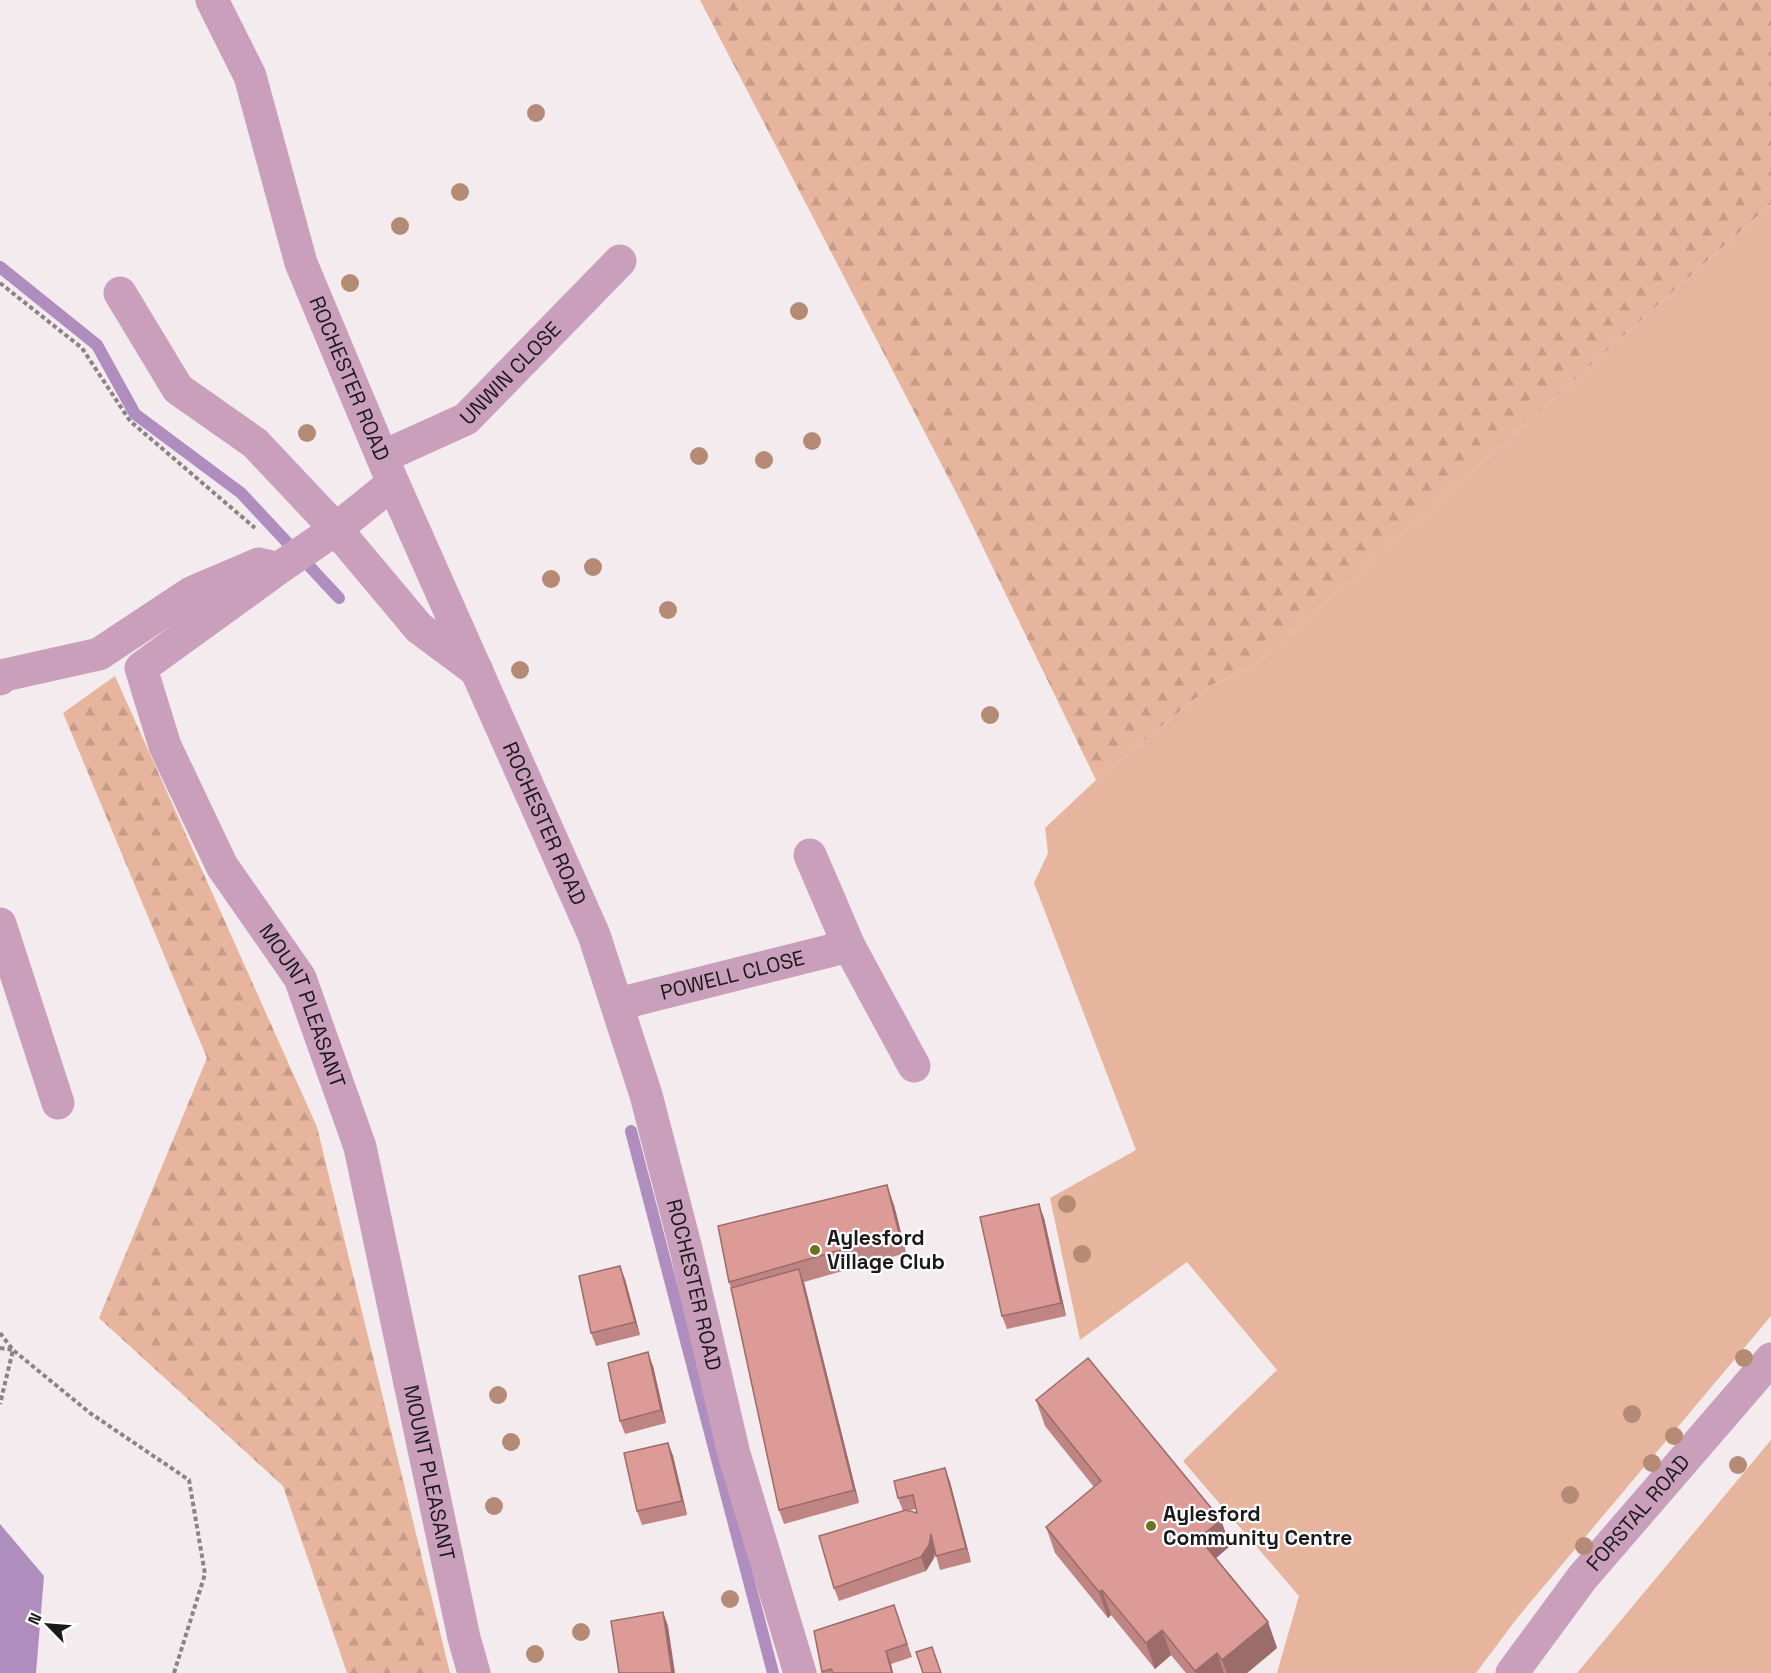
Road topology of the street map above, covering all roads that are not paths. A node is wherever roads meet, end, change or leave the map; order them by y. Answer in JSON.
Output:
{"nodes":[{"id":1,"x":212,"y":0,"type":"edge"},
{"id":2,"x":620,"y":261,"type":"dead end"},
{"id":3,"x":120,"y":293,"type":"dead end"},
{"id":4,"x":388,"y":470,"type":"junction"},
{"id":5,"x":336,"y":529,"type":"junction"},
{"id":6,"x":291,"y":560,"type":"junction"},
{"id":7,"x":478,"y":672,"type":"junction"},
{"id":8,"x":0,"y":679,"type":"edge"},
{"id":9,"x":810,"y":855,"type":"dead end"},
{"id":10,"x":0,"y":924,"type":"edge"},
{"id":11,"x":849,"y":946,"type":"junction"},
{"id":12,"x":618,"y":1004,"type":"junction"},
{"id":13,"x":914,"y":1066,"type":"dead end"},
{"id":14,"x":58,"y":1103,"type":"dead end"},
{"id":15,"x":1771,"y":1359,"type":"edge"},
{"id":16,"x":474,"y":1673,"type":"edge"},
{"id":17,"x":800,"y":1673,"type":"edge"},
{"id":18,"x":1512,"y":1673,"type":"edge"}],
"edges":[{"from":1,"to":4,"type":"street","name":"ROCHESTER ROAD"},
{"from":2,"to":4,"type":"street","name":"UNWIN CLOSE"},
{"from":3,"to":5,"type":"street"},
{"from":4,"to":5,"type":"street","name":"MOUNT PLEASANT"},
{"from":4,"to":7,"type":"street","name":"ROCHESTER ROAD"},
{"from":5,"to":6,"type":"street","name":"MOUNT PLEASANT"},
{"from":5,"to":7,"type":"street"},
{"from":6,"to":8,"type":"street"},
{"from":6,"to":16,"type":"street","name":"MOUNT PLEASANT"},
{"from":7,"to":12,"type":"street","name":"ROCHESTER ROAD"},
{"from":9,"to":11,"type":"street"},
{"from":10,"to":14,"type":"street"},
{"from":11,"to":12,"type":"street","name":"POWELL CLOSE"},
{"from":11,"to":13,"type":"street"},
{"from":12,"to":17,"type":"street","name":"ROCHESTER ROAD"},
{"from":15,"to":18,"type":"street","name":"FORSTAL ROAD"}]}
